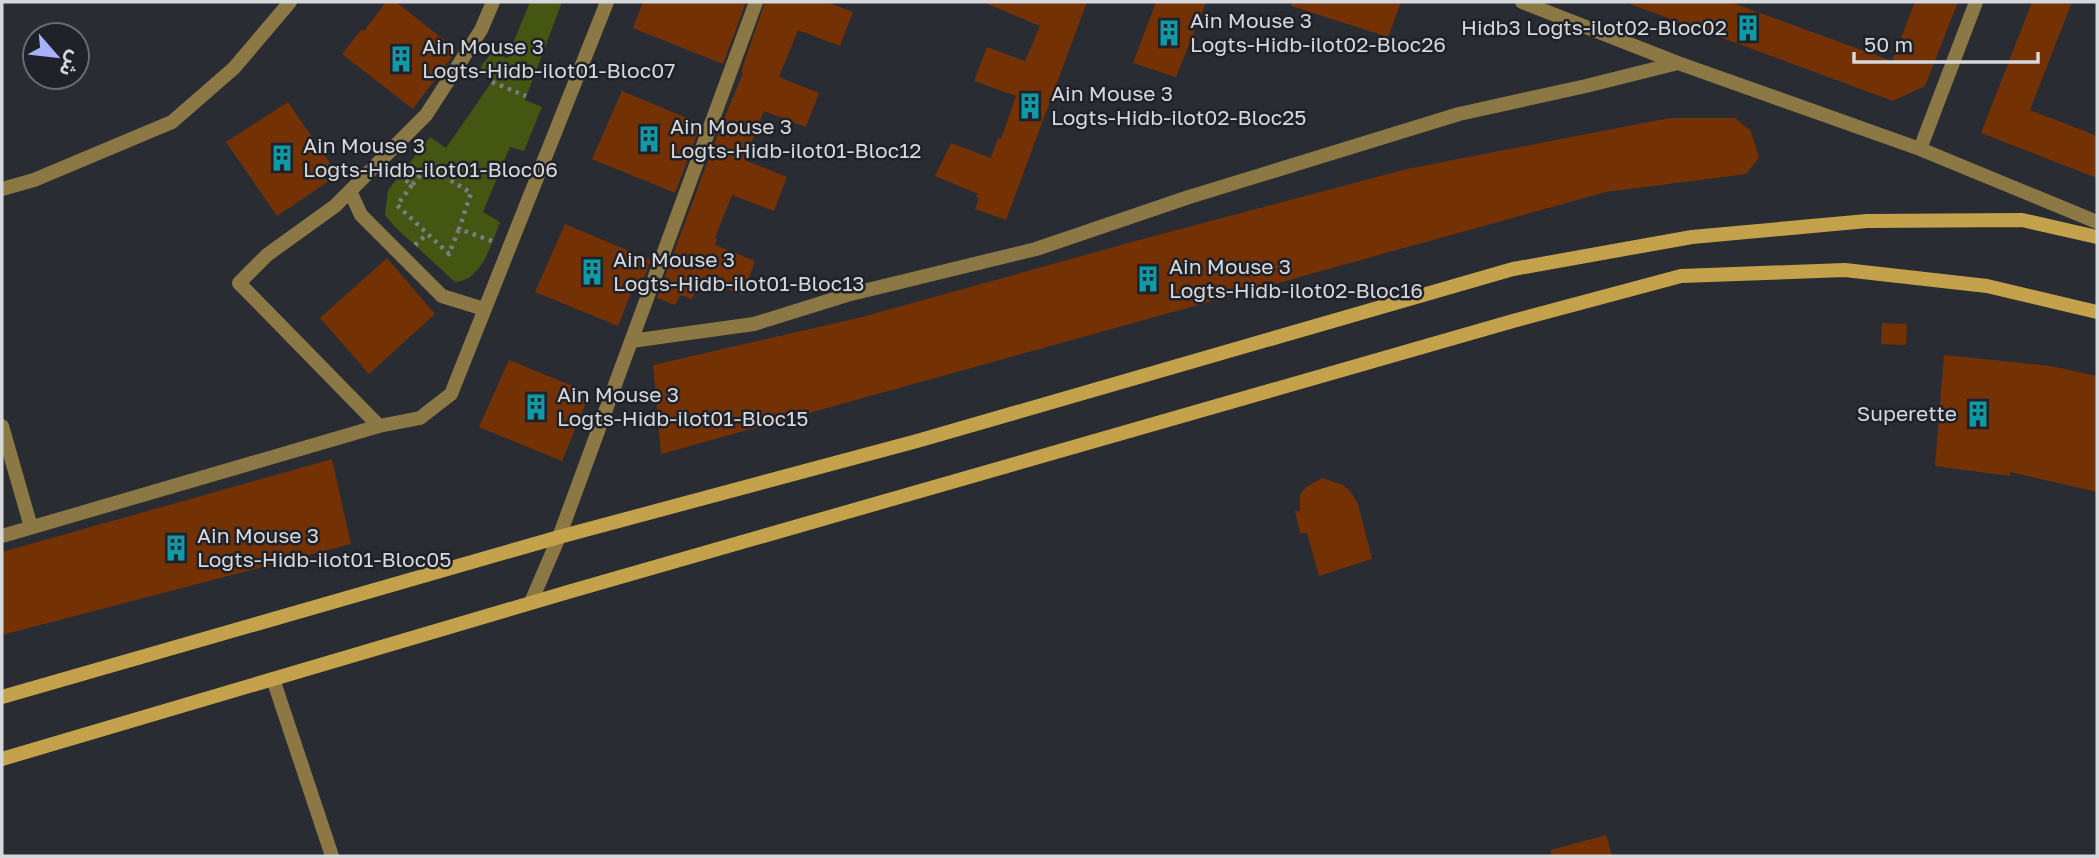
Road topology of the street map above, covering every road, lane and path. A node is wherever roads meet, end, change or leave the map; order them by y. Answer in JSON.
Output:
{"nodes":[{"id":1,"x":290,"y":2,"type":"edge"},
{"id":2,"x":493,"y":2,"type":"edge"},
{"id":3,"x":607,"y":2,"type":"edge"},
{"id":4,"x":756,"y":2,"type":"edge"},
{"id":5,"x":1522,"y":2,"type":"edge"},
{"id":6,"x":1976,"y":2,"type":"edge"},
{"id":7,"x":1678,"y":62,"type":"junction"},
{"id":8,"x":492,"y":82,"type":"dead end"},
{"id":9,"x":526,"y":96,"type":"dead end"},
{"id":10,"x":1920,"y":149,"type":"junction"},
{"id":11,"x":399,"y":175,"type":"dead end"},
{"id":12,"x":412,"y":185,"type":"junction"},
{"id":13,"x":2,"y":189,"type":"edge"},
{"id":14,"x":350,"y":191,"type":"junction"},
{"id":15,"x":2097,"y":222,"type":"edge"},
{"id":16,"x":458,"y":229,"type":"junction"},
{"id":17,"x":427,"y":234,"type":"junction"},
{"id":18,"x":2097,"y":237,"type":"edge"},
{"id":19,"x":492,"y":241,"type":"dead end"},
{"id":20,"x":415,"y":245,"type":"dead end"},
{"id":21,"x":484,"y":309,"type":"junction"},
{"id":22,"x":2097,"y":312,"type":"edge"},
{"id":23,"x":631,"y":341,"type":"junction"},
{"id":24,"x":2,"y":426,"type":"edge"},
{"id":25,"x":379,"y":426,"type":"junction"},
{"id":26,"x":31,"y":527,"type":"junction"},
{"id":27,"x":2,"y":536,"type":"edge"},
{"id":28,"x":559,"y":537,"type":"junction"},
{"id":29,"x":531,"y":602,"type":"junction"},
{"id":30,"x":273,"y":678,"type":"junction"},
{"id":31,"x":2,"y":697,"type":"edge"},
{"id":32,"x":2,"y":759,"type":"edge"},
{"id":33,"x":332,"y":856,"type":"edge"}],
"edges":[{"from":1,"to":13,"type":"street"},
{"from":2,"to":14,"type":"street"},
{"from":3,"to":21,"type":"street"},
{"from":4,"to":23,"type":"street"},
{"from":5,"to":7,"type":"street"},
{"from":6,"to":10,"type":"street"},
{"from":7,"to":10,"type":"street"},
{"from":7,"to":23,"type":"street"},
{"from":8,"to":9,"type":"path"},
{"from":10,"to":15,"type":"street"},
{"from":11,"to":12,"type":"path"},
{"from":12,"to":16,"type":"path"},
{"from":12,"to":17,"type":"path"},
{"from":14,"to":21,"type":"street"},
{"from":14,"to":25,"type":"street"},
{"from":16,"to":17,"type":"path"},
{"from":16,"to":19,"type":"path"},
{"from":17,"to":20,"type":"path"},
{"from":18,"to":28,"type":"street"},
{"from":21,"to":25,"type":"street"},
{"from":22,"to":29,"type":"street"},
{"from":23,"to":28,"type":"street"},
{"from":24,"to":26,"type":"street"},
{"from":25,"to":26,"type":"street"},
{"from":26,"to":27,"type":"street"},
{"from":28,"to":29,"type":"street"},
{"from":28,"to":31,"type":"street"},
{"from":29,"to":30,"type":"street"},
{"from":30,"to":32,"type":"street"},
{"from":30,"to":33,"type":"street"}]}
